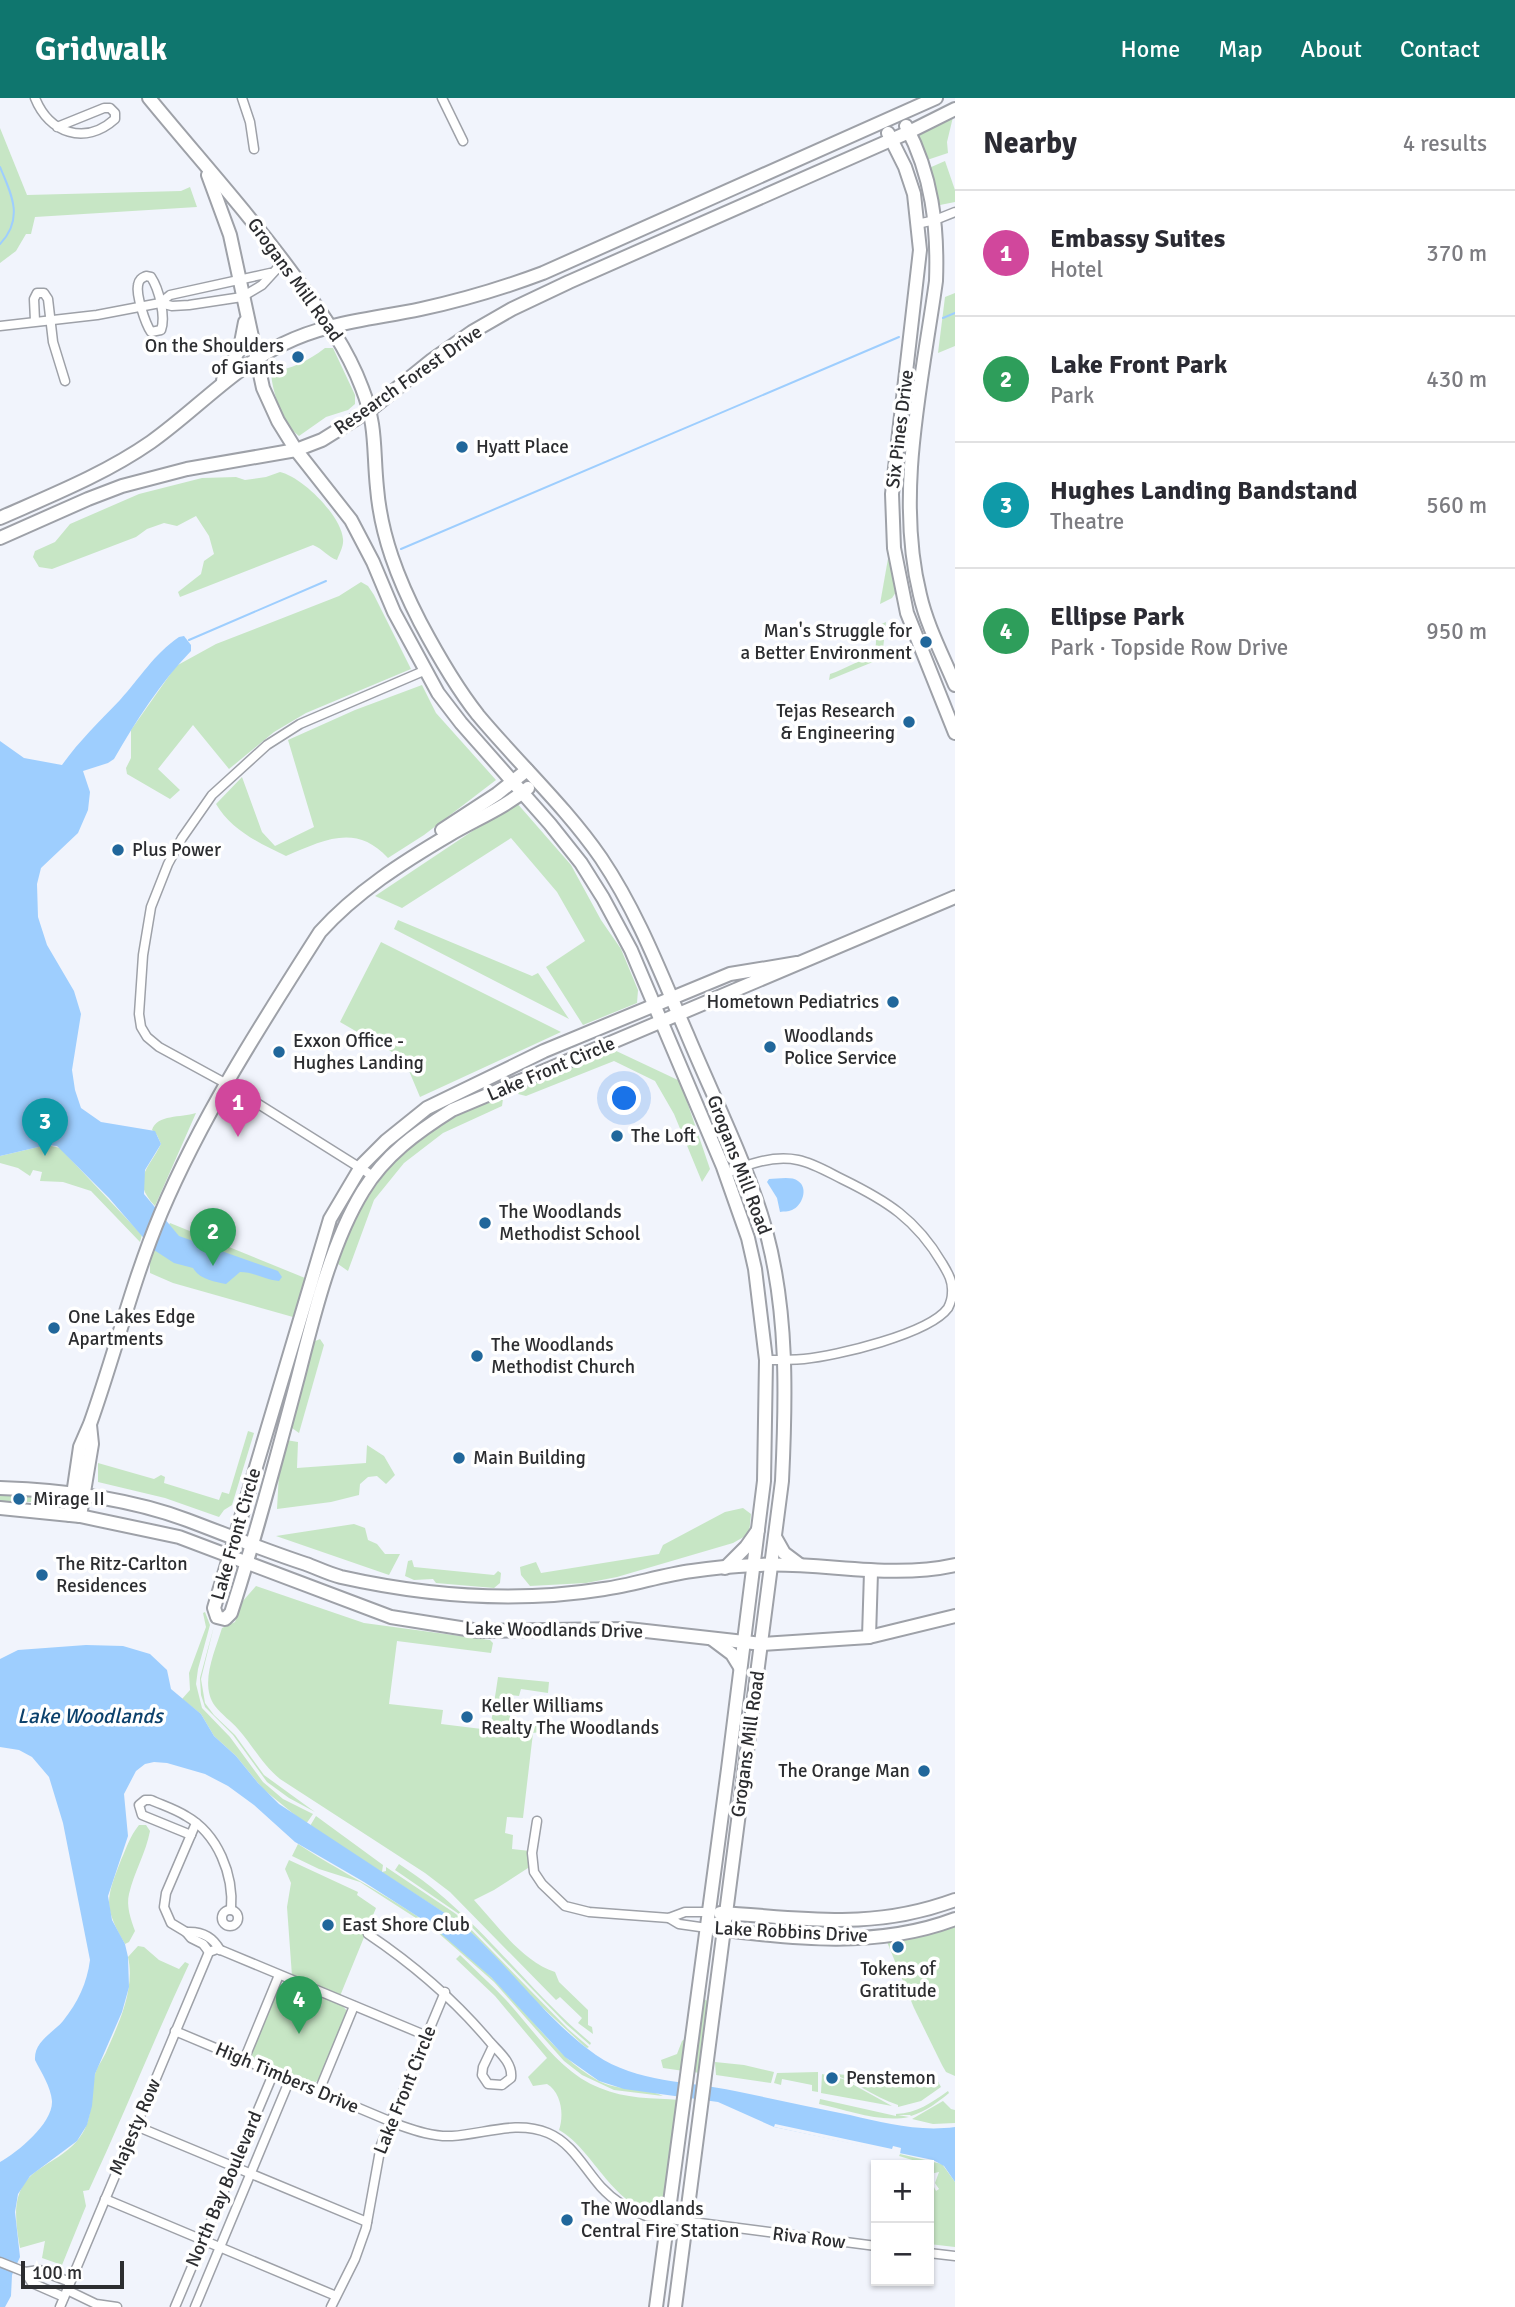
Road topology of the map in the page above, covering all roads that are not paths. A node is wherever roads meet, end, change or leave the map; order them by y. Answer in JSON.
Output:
{"nodes":[{"id":1,"x":36,"y":98,"type":"edge"},
{"id":2,"x":149,"y":98,"type":"edge"},
{"id":3,"x":242,"y":98,"type":"edge"},
{"id":4,"x":442,"y":98,"type":"edge"},
{"id":5,"x":936,"y":98,"type":"edge"},
{"id":6,"x":955,"y":109,"type":"edge"},
{"id":7,"x":901,"y":115,"type":"junction"},
{"id":8,"x":884,"y":123,"type":"junction"},
{"id":9,"x":57,"y":127,"type":"junction"},
{"id":10,"x":909,"y":132,"type":"junction"},
{"id":11,"x":892,"y":139,"type":"junction"},
{"id":12,"x":463,"y":141,"type":"dead end"},
{"id":13,"x":254,"y":149,"type":"dead end"},
{"id":14,"x":203,"y":165,"type":"junction"},
{"id":15,"x":740,"y":187,"type":"junction"},
{"id":16,"x":730,"y":211,"type":"junction"},
{"id":17,"x":955,"y":212,"type":"edge"},
{"id":18,"x":935,"y":220,"type":"junction"},
{"id":19,"x":917,"y":224,"type":"junction"},
{"id":20,"x":284,"y":261,"type":"junction"},
{"id":21,"x":573,"y":261,"type":"junction"},
{"id":22,"x":271,"y":273,"type":"junction"},
{"id":23,"x":239,"y":280,"type":"junction"},
{"id":24,"x":569,"y":282,"type":"junction"},
{"id":25,"x":242,"y":297,"type":"junction"},
{"id":26,"x":160,"y":303,"type":"junction"},
{"id":27,"x":142,"y":307,"type":"junction"},
{"id":28,"x":246,"y":315,"type":"junction"},
{"id":29,"x":50,"y":320,"type":"junction"},
{"id":30,"x":35,"y":321,"type":"junction"},
{"id":31,"x":0,"y":326,"type":"edge"},
{"id":32,"x":331,"y":326,"type":"junction"},
{"id":33,"x":255,"y":359,"type":"junction"},
{"id":34,"x":908,"y":366,"type":"junction"},
{"id":35,"x":924,"y":369,"type":"junction"},
{"id":36,"x":65,"y":381,"type":"dead end"},
{"id":37,"x":218,"y":389,"type":"junction"},
{"id":38,"x":370,"y":410,"type":"junction"},
{"id":39,"x":296,"y":450,"type":"junction"},
{"id":40,"x":894,"y":478,"type":"junction"},
{"id":41,"x":910,"y":479,"type":"junction"},
{"id":42,"x":19,"y":510,"type":"junction"},
{"id":43,"x":0,"y":518,"type":"edge"},
{"id":44,"x":0,"y":531,"type":"edge"},
{"id":45,"x":0,"y":538,"type":"edge"},
{"id":46,"x":426,"y":670,"type":"junction"},
{"id":47,"x":955,"y":685,"type":"edge"},
{"id":48,"x":955,"y":733,"type":"edge"},
{"id":49,"x":527,"y":770,"type":"junction"},
{"id":50,"x":537,"y":781,"type":"junction"},
{"id":51,"x":512,"y":782,"type":"junction"},
{"id":52,"x":523,"y":793,"type":"junction"},
{"id":53,"x":955,"y":897,"type":"edge"},
{"id":54,"x":626,"y":900,"type":"junction"},
{"id":55,"x":609,"y":909,"type":"junction"},
{"id":56,"x":797,"y":963,"type":"junction"},
{"id":57,"x":672,"y":999,"type":"junction"},
{"id":58,"x":654,"y":1006,"type":"junction"},
{"id":59,"x":678,"y":1015,"type":"junction"},
{"id":60,"x":661,"y":1023,"type":"junction"},
{"id":61,"x":222,"y":1081,"type":"junction"},
{"id":62,"x":743,"y":1166,"type":"junction"},
{"id":63,"x":361,"y":1167,"type":"junction"},
{"id":64,"x":726,"y":1174,"type":"junction"},
{"id":65,"x":373,"y":1176,"type":"junction"},
{"id":66,"x":766,"y":1360,"type":"junction"},
{"id":67,"x":785,"y":1360,"type":"junction"},
{"id":68,"x":0,"y":1488,"type":"edge"},
{"id":69,"x":79,"y":1494,"type":"junction"},
{"id":70,"x":0,"y":1508,"type":"edge"},
{"id":71,"x":75,"y":1515,"type":"junction"},
{"id":72,"x":758,"y":1530,"type":"junction"},
{"id":73,"x":775,"y":1537,"type":"junction"},
{"id":74,"x":236,"y":1539,"type":"junction"},
{"id":75,"x":251,"y":1545,"type":"junction"},
{"id":76,"x":231,"y":1557,"type":"junction"},
{"id":77,"x":247,"y":1564,"type":"junction"},
{"id":78,"x":755,"y":1565,"type":"junction"},
{"id":79,"x":772,"y":1565,"type":"junction"},
{"id":80,"x":801,"y":1565,"type":"junction"},
{"id":81,"x":955,"y":1565,"type":"edge"},
{"id":82,"x":725,"y":1568,"type":"junction"},
{"id":83,"x":871,"y":1572,"type":"junction"},
{"id":84,"x":220,"y":1591,"type":"junction"},
{"id":85,"x":236,"y":1596,"type":"junction"},
{"id":86,"x":955,"y":1616,"type":"edge"},
{"id":87,"x":870,"y":1618,"type":"junction"},
{"id":88,"x":885,"y":1633,"type":"junction"},
{"id":89,"x":708,"y":1637,"type":"junction"},
{"id":90,"x":869,"y":1637,"type":"junction"},
{"id":91,"x":743,"y":1642,"type":"junction"},
{"id":92,"x":786,"y":1643,"type":"junction"},
{"id":93,"x":762,"y":1644,"type":"junction"},
{"id":94,"x":740,"y":1667,"type":"junction"},
{"id":95,"x":757,"y":1676,"type":"junction"},
{"id":96,"x":537,"y":1821,"type":"dead end"},
{"id":97,"x":196,"y":1823,"type":"junction"},
{"id":98,"x":191,"y":1835,"type":"junction"},
{"id":99,"x":955,"y":1900,"type":"edge"},
{"id":100,"x":231,"y":1910,"type":"dead end"},
{"id":101,"x":709,"y":1912,"type":"junction"},
{"id":102,"x":726,"y":1913,"type":"junction"},
{"id":103,"x":915,"y":1913,"type":"junction"},
{"id":104,"x":669,"y":1918,"type":"junction"},
{"id":105,"x":955,"y":1919,"type":"edge"},
{"id":106,"x":834,"y":1921,"type":"junction"},
{"id":107,"x":707,"y":1928,"type":"junction"},
{"id":108,"x":724,"y":1930,"type":"junction"},
{"id":109,"x":920,"y":1930,"type":"junction"},
{"id":110,"x":368,"y":1934,"type":"dead end"},
{"id":111,"x":833,"y":1938,"type":"junction"},
{"id":112,"x":214,"y":1951,"type":"junction"},
{"id":113,"x":279,"y":1975,"type":"junction"},
{"id":114,"x":444,"y":1992,"type":"junction"},
{"id":115,"x":354,"y":2006,"type":"junction"},
{"id":116,"x":175,"y":2031,"type":"junction"},
{"id":117,"x":426,"y":2036,"type":"junction"},
{"id":118,"x":494,"y":2046,"type":"junction"},
{"id":119,"x":244,"y":2060,"type":"junction"},
{"id":120,"x":274,"y":2072,"type":"junction"},
{"id":121,"x":290,"y":2079,"type":"junction"},
{"id":122,"x":319,"y":2091,"type":"junction"},
{"id":123,"x":391,"y":2122,"type":"junction"},
{"id":124,"x":136,"y":2126,"type":"junction"},
{"id":125,"x":233,"y":2167,"type":"junction"},
{"id":126,"x":250,"y":2174,"type":"junction"},
{"id":127,"x":105,"y":2199,"type":"junction"},
{"id":128,"x":667,"y":2220,"type":"junction"},
{"id":129,"x":368,"y":2222,"type":"junction"},
{"id":130,"x":686,"y":2222,"type":"junction"},
{"id":131,"x":699,"y":2224,"type":"joint"},
{"id":132,"x":203,"y":2240,"type":"junction"},
{"id":133,"x":871,"y":2245,"type":"edge"},
{"id":134,"x":220,"y":2247,"type":"junction"},
{"id":135,"x":934,"y":2254,"type":"edge"},
{"id":136,"x":955,"y":2256,"type":"edge"},
{"id":137,"x":0,"y":2262,"type":"edge"},
{"id":138,"x":21,"y":2270,"type":"junction"},
{"id":139,"x":49,"y":2274,"type":"junction"},
{"id":140,"x":43,"y":2288,"type":"junction"},
{"id":141,"x":67,"y":2290,"type":"junction"},
{"id":142,"x":336,"y":2296,"type":"junction"},
{"id":143,"x":97,"y":2306,"type":"edge"},
{"id":144,"x":60,"y":2307,"type":"edge"},
{"id":145,"x":117,"y":2307,"type":"edge"},
{"id":146,"x":175,"y":2307,"type":"edge"},
{"id":147,"x":195,"y":2307,"type":"edge"},
{"id":148,"x":331,"y":2307,"type":"edge"},
{"id":149,"x":656,"y":2307,"type":"edge"},
{"id":150,"x":675,"y":2307,"type":"edge"}],
"edges":[{"from":1,"to":9,"type":"street"},
{"from":2,"to":14,"type":"main road","name":"Grogans Mill Road"},
{"from":3,"to":13,"type":"street"},
{"from":4,"to":12,"type":"street"},
{"from":5,"to":7,"type":"main road","name":"Research Forest Drive"},
{"from":6,"to":10,"type":"main road","name":"Research Forest Drive"},
{"from":7,"to":8,"type":"main road","name":"Research Forest Drive"},
{"from":7,"to":10,"type":"main road","name":"Six Pines Drive"},
{"from":8,"to":11,"type":"main road","name":"Six Pines Drive"},
{"from":8,"to":15,"type":"main road","name":"Research Forest Drive"},
{"from":9,"to":9,"type":"street"},
{"from":10,"to":11,"type":"main road","name":"Research Forest Drive"},
{"from":10,"to":18,"type":"main road","name":"Six Pines Drive"},
{"from":11,"to":16,"type":"main road","name":"Research Forest Drive"},
{"from":11,"to":19,"type":"main road","name":"Six Pines Drive"},
{"from":14,"to":20,"type":"main road","name":"Grogans Mill Road"},
{"from":14,"to":23,"type":"main road","name":"Grogans Mill Road"},
{"from":15,"to":16,"type":"main road"},
{"from":15,"to":21,"type":"main road","name":"Research Forest Drive"},
{"from":16,"to":24,"type":"main road","name":"Research Forest Drive"},
{"from":17,"to":18,"type":"street"},
{"from":18,"to":19,"type":"street"},
{"from":18,"to":35,"type":"main road","name":"Six Pines Drive"},
{"from":19,"to":34,"type":"main road","name":"Six Pines Drive"},
{"from":20,"to":22,"type":"street"},
{"from":20,"to":32,"type":"main road","name":"Grogans Mill Road"},
{"from":21,"to":24,"type":"main road"},
{"from":21,"to":32,"type":"main road","name":"Research Forest Drive"},
{"from":22,"to":23,"type":"street"},
{"from":22,"to":25,"type":"street"},
{"from":23,"to":25,"type":"main road","name":"Grogans Mill Road"},
{"from":23,"to":26,"type":"street"},
{"from":24,"to":38,"type":"main road","name":"Research Forest Drive"},
{"from":25,"to":26,"type":"street"},
{"from":25,"to":28,"type":"main road","name":"Grogans Mill Road"},
{"from":26,"to":27,"type":"street"},
{"from":26,"to":27,"type":"street"},
{"from":26,"to":27,"type":"street"},
{"from":27,"to":29,"type":"street"},
{"from":28,"to":33,"type":"main road","name":"Grogans Mill Road"},
{"from":28,"to":37,"type":"main road"},
{"from":29,"to":30,"type":"street"},
{"from":29,"to":30,"type":"street"},
{"from":29,"to":36,"type":"street"},
{"from":30,"to":31,"type":"street"},
{"from":32,"to":33,"type":"main road","name":"Research Forest Drive"},
{"from":32,"to":38,"type":"main road","name":"Grogans Mill Road"},
{"from":33,"to":37,"type":"main road","name":"Research Forest Drive"},
{"from":33,"to":39,"type":"main road","name":"Grogans Mill Road"},
{"from":34,"to":35,"type":"main road"},
{"from":34,"to":40,"type":"main road","name":"Six Pines Drive"},
{"from":35,"to":41,"type":"main road","name":"Six Pines Drive"},
{"from":37,"to":42,"type":"main road","name":"Research Forest Drive"},
{"from":38,"to":39,"type":"main road","name":"Research Forest Drive"},
{"from":38,"to":49,"type":"main road","name":"Grogans Mill Road"},
{"from":39,"to":45,"type":"main road","name":"Research Forest Drive"},
{"from":39,"to":46,"type":"main road","name":"Grogans Mill Road"},
{"from":40,"to":41,"type":"main road"},
{"from":40,"to":48,"type":"main road","name":"Six Pines Drive"},
{"from":41,"to":47,"type":"main road","name":"Six Pines Drive"},
{"from":42,"to":43,"type":"main road","name":"Research Forest Drive"},
{"from":42,"to":44,"type":"main road"},
{"from":46,"to":51,"type":"main road","name":"Grogans Mill Road"},
{"from":46,"to":61,"type":"street"},
{"from":49,"to":50,"type":"main road","name":"Grogans Mill Road"},
{"from":49,"to":51,"type":"main road"},
{"from":50,"to":52,"type":"main road"},
{"from":50,"to":54,"type":"main road","name":"Grogans Mill Road"},
{"from":51,"to":52,"type":"main road","name":"Grogans Mill Road"},
{"from":51,"to":61,"type":"main road"},
{"from":52,"to":55,"type":"main road","name":"Grogans Mill Road"},
{"from":52,"to":61,"type":"main road"},
{"from":53,"to":56,"type":"main road","name":"Lake Front Circle"},
{"from":54,"to":55,"type":"main road"},
{"from":54,"to":57,"type":"main road","name":"Grogans Mill Road"},
{"from":55,"to":58,"type":"main road","name":"Grogans Mill Road"},
{"from":56,"to":57,"type":"main road","name":"Lake Front Circle"},
{"from":56,"to":59,"type":"main road","name":"Lake Front Circle"},
{"from":57,"to":58,"type":"main road","name":"Lake Front Circle"},
{"from":57,"to":59,"type":"main road","name":"Grogans Mill Road"},
{"from":58,"to":60,"type":"main road","name":"Grogans Mill Road"},
{"from":58,"to":63,"type":"main road","name":"Lake Front Circle"},
{"from":59,"to":60,"type":"main road","name":"Lake Front Circle"},
{"from":59,"to":62,"type":"main road","name":"Grogans Mill Road"},
{"from":60,"to":64,"type":"main road","name":"Grogans Mill Road"},
{"from":60,"to":65,"type":"main road","name":"Lake Front Circle"},
{"from":61,"to":63,"type":"street"},
{"from":61,"to":69,"type":"main road"},
{"from":62,"to":64,"type":"street"},
{"from":62,"to":67,"type":"main road","name":"Grogans Mill Road"},
{"from":62,"to":67,"type":"street"},
{"from":63,"to":65,"type":"street"},
{"from":63,"to":74,"type":"main road","name":"Lake Front Circle"},
{"from":64,"to":66,"type":"main road","name":"Grogans Mill Road"},
{"from":65,"to":75,"type":"main road","name":"Lake Front Circle"},
{"from":66,"to":67,"type":"street"},
{"from":66,"to":72,"type":"main road","name":"Grogans Mill Road"},
{"from":67,"to":73,"type":"main road","name":"Grogans Mill Road"},
{"from":68,"to":69,"type":"main road","name":"Lake Woodlands Drive"},
{"from":69,"to":71,"type":"main road"},
{"from":69,"to":74,"type":"main road","name":"Lake Woodlands Drive"},
{"from":70,"to":71,"type":"main road","name":"Lake Woodlands Drive"},
{"from":71,"to":76,"type":"main road","name":"Lake Woodlands Drive"},
{"from":72,"to":78,"type":"main road","name":"Grogans Mill Road"},
{"from":72,"to":82,"type":"main road"},
{"from":73,"to":79,"type":"main road","name":"Grogans Mill Road"},
{"from":73,"to":80,"type":"main road"},
{"from":74,"to":75,"type":"main road","name":"Lake Woodlands Drive"},
{"from":74,"to":76,"type":"main road","name":"Lake Front Circle"},
{"from":75,"to":77,"type":"main road","name":"Lake Front Circle"},
{"from":75,"to":82,"type":"main road","name":"Lake Woodlands Drive"},
{"from":76,"to":77,"type":"main road","name":"Lake Woodlands Drive"},
{"from":76,"to":84,"type":"main road","name":"Lake Front Circle"},
{"from":77,"to":85,"type":"main road","name":"Lake Front Circle"},
{"from":77,"to":89,"type":"main road","name":"Lake Woodlands Drive"},
{"from":78,"to":79,"type":"main road","name":"Lake Woodlands Drive"},
{"from":78,"to":82,"type":"main road","name":"Lake Woodlands Drive"},
{"from":78,"to":91,"type":"main road","name":"Grogans Mill Road"},
{"from":79,"to":80,"type":"main road","name":"Lake Woodlands Drive"},
{"from":79,"to":93,"type":"main road","name":"Grogans Mill Road"},
{"from":80,"to":83,"type":"main road","name":"Lake Woodlands Drive"},
{"from":81,"to":83,"type":"main road","name":"Lake Woodlands Drive"},
{"from":83,"to":87,"type":"main road"},
{"from":84,"to":85,"type":"main road"},
{"from":84,"to":85,"type":"main road","name":"Lake Front Circle"},
{"from":86,"to":88,"type":"main road","name":"Lake Woodlands Drive"},
{"from":87,"to":88,"type":"main road"},
{"from":87,"to":90,"type":"main road"},
{"from":88,"to":90,"type":"main road","name":"Lake Woodlands Drive"},
{"from":89,"to":91,"type":"main road","name":"Lake Woodlands Drive"},
{"from":89,"to":94,"type":"main road"},
{"from":90,"to":92,"type":"main road","name":"Lake Woodlands Drive"},
{"from":91,"to":93,"type":"main road","name":"Lake Woodlands Drive"},
{"from":91,"to":94,"type":"main road","name":"Grogans Mill Road"},
{"from":92,"to":93,"type":"main road","name":"Lake Woodlands Drive"},
{"from":92,"to":95,"type":"main road"},
{"from":93,"to":95,"type":"main road","name":"Grogans Mill Road"},
{"from":94,"to":101,"type":"main road","name":"Grogans Mill Road"},
{"from":95,"to":102,"type":"main road","name":"Grogans Mill Road"},
{"from":96,"to":104,"type":"street","name":"Lake Robbins Drive"},
{"from":97,"to":98,"type":"street"},
{"from":97,"to":98,"type":"street"},
{"from":97,"to":100,"type":"street"},
{"from":98,"to":112,"type":"street"},
{"from":99,"to":103,"type":"main road","name":"Lake Robbins Drive"},
{"from":101,"to":102,"type":"main road","name":"Lake Robbins Drive"},
{"from":101,"to":104,"type":"street","name":"Lake Robbins Drive"},
{"from":101,"to":107,"type":"main road","name":"Grogans Mill Road"},
{"from":102,"to":106,"type":"main road","name":"Lake Robbins Drive"},
{"from":102,"to":108,"type":"main road","name":"Grogans Mill Road"},
{"from":103,"to":106,"type":"main road","name":"Lake Robbins Drive"},
{"from":103,"to":109,"type":"main road"},
{"from":104,"to":107,"type":"street","name":"Lake Robbins Drive"},
{"from":105,"to":109,"type":"main road","name":"Lake Robbins Drive"},
{"from":106,"to":111,"type":"main road"},
{"from":107,"to":108,"type":"main road","name":"Lake Robbins Drive"},
{"from":107,"to":128,"type":"main road","name":"Grogans Mill Road"},
{"from":108,"to":111,"type":"main road","name":"Lake Robbins Drive"},
{"from":108,"to":130,"type":"main road","name":"Grogans Mill Road"},
{"from":109,"to":111,"type":"main road","name":"Lake Robbins Drive"},
{"from":110,"to":114,"type":"street"},
{"from":112,"to":113,"type":"street"},
{"from":112,"to":116,"type":"street","name":"Majesty Row"},
{"from":113,"to":115,"type":"street"},
{"from":113,"to":119,"type":"street"},
{"from":114,"to":117,"type":"street","name":"Lake Front Circle"},
{"from":114,"to":118,"type":"street"},
{"from":115,"to":117,"type":"street"},
{"from":115,"to":122,"type":"street"},
{"from":116,"to":119,"type":"street","name":"High Timbers Drive"},
{"from":116,"to":124,"type":"street","name":"Majesty Row"},
{"from":117,"to":123,"type":"street","name":"Lake Front Circle"},
{"from":118,"to":118,"type":"street"},
{"from":119,"to":120,"type":"street","name":"High Timbers Drive"},
{"from":120,"to":121,"type":"street","name":"High Timbers Drive"},
{"from":120,"to":125,"type":"street","name":"North Bay Boulevard"},
{"from":121,"to":122,"type":"street","name":"High Timbers Drive"},
{"from":121,"to":126,"type":"street","name":"North Bay Boulevard"},
{"from":122,"to":123,"type":"street","name":"High Timbers Drive"},
{"from":123,"to":128,"type":"street","name":"High Timbers Drive"},
{"from":123,"to":129,"type":"street","name":"Lake Front Circle"},
{"from":124,"to":125,"type":"street"},
{"from":124,"to":127,"type":"street","name":"Majesty Row"},
{"from":125,"to":126,"type":"street"},
{"from":125,"to":132,"type":"street","name":"North Bay Boulevard"},
{"from":126,"to":129,"type":"street"},
{"from":126,"to":134,"type":"street","name":"North Bay Boulevard"},
{"from":127,"to":132,"type":"street"},
{"from":127,"to":141,"type":"street","name":"Majesty Row"},
{"from":128,"to":130,"type":"street","name":"High Timbers Drive"},
{"from":128,"to":149,"type":"main road","name":"Grogans Mill Road"},
{"from":129,"to":142,"type":"street","name":"Lake Front Circle"},
{"from":130,"to":131,"type":"street","name":"High Timbers Drive"},
{"from":130,"to":150,"type":"main road","name":"Grogans Mill Road"},
{"from":131,"to":133,"type":"street","name":"Riva Row"},
{"from":132,"to":134,"type":"street"},
{"from":132,"to":146,"type":"street","name":"North Bay Boulevard"},
{"from":134,"to":142,"type":"street"},
{"from":134,"to":147,"type":"street","name":"North Bay Boulevard"},
{"from":135,"to":136,"type":"street"},
{"from":137,"to":138,"type":"street"},
{"from":138,"to":139,"type":"street"},
{"from":138,"to":140,"type":"street"},
{"from":139,"to":140,"type":"street"},
{"from":139,"to":141,"type":"street"},
{"from":140,"to":141,"type":"street"},
{"from":141,"to":143,"type":"street"},
{"from":141,"to":144,"type":"street","name":"Majesty Row"},
{"from":142,"to":148,"type":"street","name":"Lake Front Circle"},
{"from":143,"to":145,"type":"street"}]}
